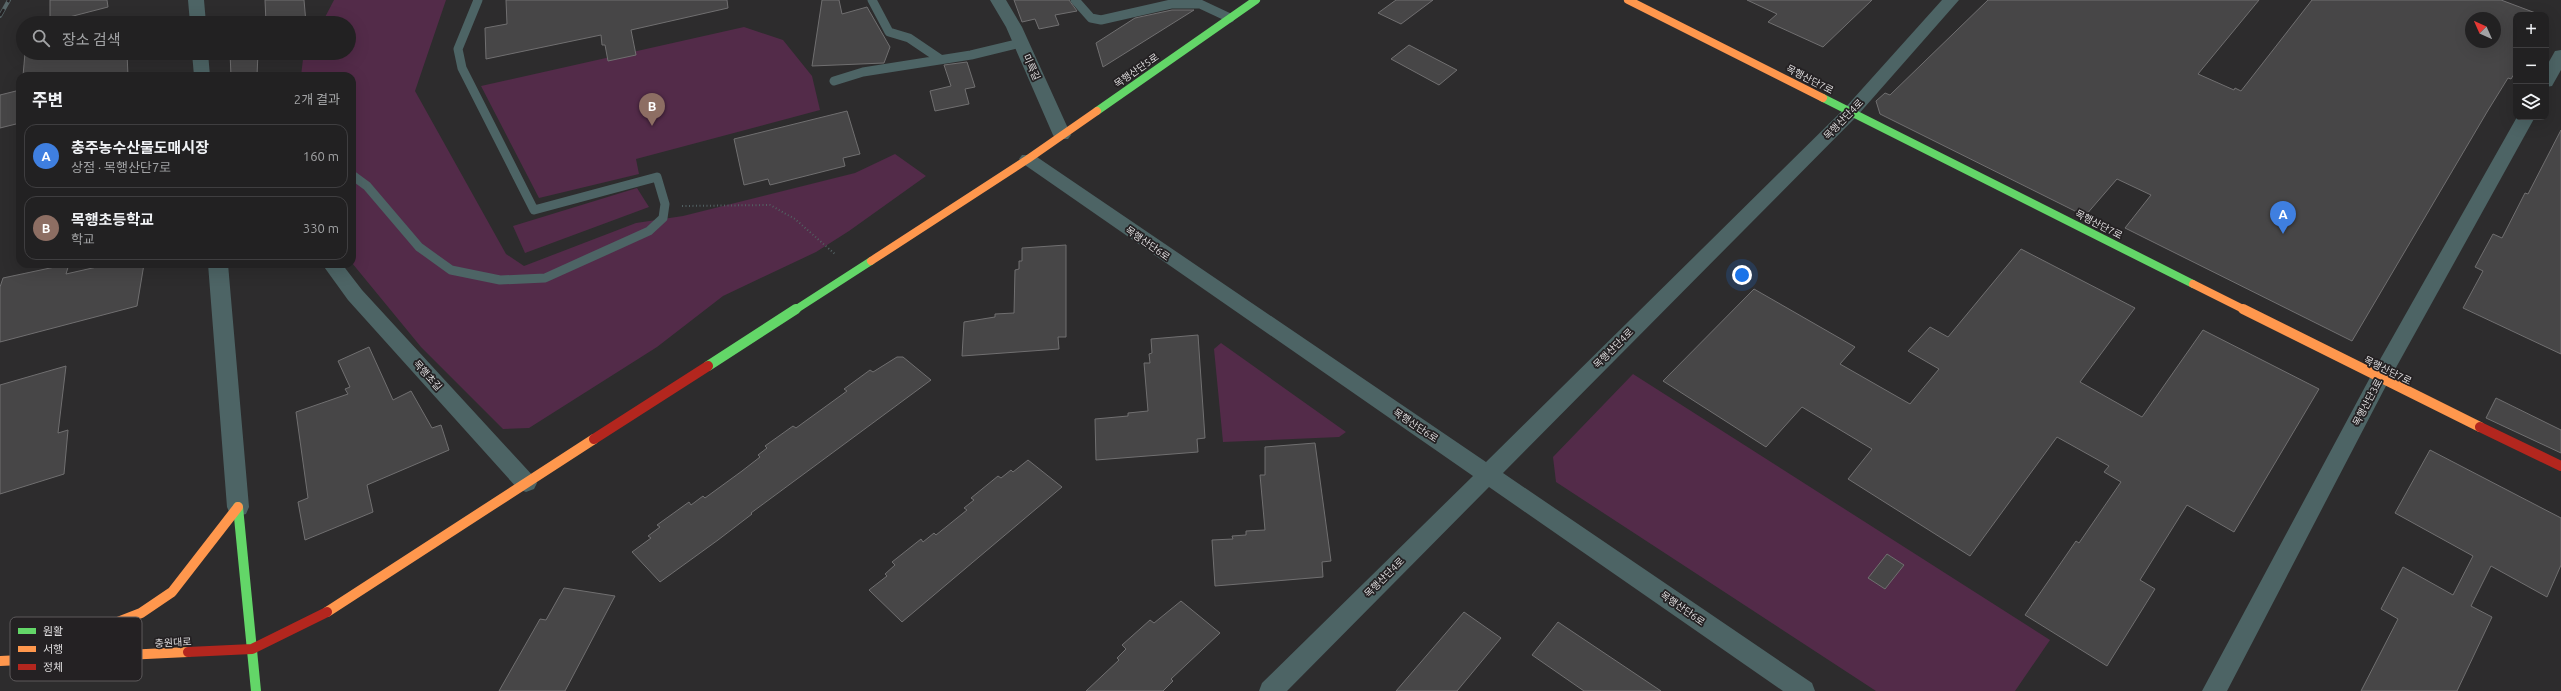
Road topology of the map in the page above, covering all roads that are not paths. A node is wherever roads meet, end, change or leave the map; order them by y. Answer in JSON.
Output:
{"nodes":[{"id":1,"x":196,"y":0,"type":"edge"},
{"id":2,"x":478,"y":0,"type":"edge"},
{"id":3,"x":872,"y":0,"type":"edge"},
{"id":4,"x":998,"y":0,"type":"edge"},
{"id":5,"x":1075,"y":0,"type":"edge"},
{"id":6,"x":1256,"y":0,"type":"edge"},
{"id":7,"x":1628,"y":0,"type":"edge"},
{"id":8,"x":1951,"y":0,"type":"edge"},
{"id":9,"x":197,"y":16,"type":"edge"},
{"id":10,"x":1230,"y":18,"type":"junction"},
{"id":11,"x":1021,"y":43,"type":"junction"},
{"id":12,"x":2561,"y":56,"type":"edge"},
{"id":13,"x":940,"y":59,"type":"junction"},
{"id":14,"x":201,"y":60,"type":"edge"},
{"id":15,"x":202,"y":72,"type":"edge"},
{"id":16,"x":2549,"y":77,"type":"edge"},
{"id":17,"x":834,"y":81,"type":"dead end"},
{"id":18,"x":1851,"y":112,"type":"junction"},
{"id":19,"x":2524,"y":120,"type":"edge"},
{"id":20,"x":1062,"y":135,"type":"junction"},
{"id":21,"x":1028,"y":159,"type":"junction"},
{"id":22,"x":356,"y":178,"type":"edge"},
{"id":23,"x":218,"y":268,"type":"edge"},
{"id":24,"x":335,"y":268,"type":"edge"},
{"id":25,"x":2380,"y":378,"type":"junction"},
{"id":26,"x":2561,"y":466,"type":"edge"},
{"id":27,"x":1487,"y":473,"type":"junction"},
{"id":28,"x":526,"y":483,"type":"junction"},
{"id":29,"x":238,"y":507,"type":"junction"},
{"id":30,"x":131,"y":617,"type":"edge"},
{"id":31,"x":252,"y":649,"type":"junction"},
{"id":32,"x":142,"y":655,"type":"edge"},
{"id":33,"x":0,"y":661,"type":"edge"},
{"id":34,"x":10,"y":662,"type":"edge"},
{"id":35,"x":256,"y":691,"type":"edge"},
{"id":36,"x":1271,"y":691,"type":"edge"},
{"id":37,"x":1803,"y":691,"type":"edge"},
{"id":38,"x":2214,"y":691,"type":"edge"}],
"edges":[{"from":1,"to":9,"type":"street"},
{"from":2,"to":22,"type":"lane"},
{"from":3,"to":13,"type":"lane"},
{"from":4,"to":11,"type":"street","name":"미륵길"},
{"from":5,"to":10,"type":"lane"},
{"from":6,"to":10,"type":"street","name":"목행산단5로"},
{"from":7,"to":18,"type":"street","name":"목행산단7로"},
{"from":8,"to":18,"type":"street","name":"목행산단4로"},
{"from":10,"to":20,"type":"street","name":"목행산단5로"},
{"from":11,"to":13,"type":"lane"},
{"from":11,"to":20,"type":"street","name":"미륵길"},
{"from":12,"to":16,"type":"street"},
{"from":13,"to":17,"type":"lane"},
{"from":14,"to":15,"type":"street"},
{"from":18,"to":25,"type":"street","name":"목행산단7로"},
{"from":18,"to":27,"type":"street","name":"목행산단4로"},
{"from":19,"to":25,"type":"street","name":"목행산단3로"},
{"from":20,"to":21,"type":"street","name":"목행산단5로"},
{"from":21,"to":27,"type":"street","name":"목행산단6로"},
{"from":21,"to":28,"type":"street","name":"목행산단5로"},
{"from":23,"to":29,"type":"street"},
{"from":24,"to":28,"type":"street","name":"목행초길"},
{"from":25,"to":26,"type":"street","name":"목행산단7로"},
{"from":25,"to":38,"type":"street","name":"목행산단3로"},
{"from":27,"to":36,"type":"street","name":"목행산단4로"},
{"from":27,"to":37,"type":"street","name":"목행산단6로"},
{"from":28,"to":31,"type":"street","name":"목행산단5로"},
{"from":29,"to":30,"type":"street"},
{"from":29,"to":31,"type":"street"},
{"from":31,"to":32,"type":"street","name":"충원대로"},
{"from":31,"to":35,"type":"street"},
{"from":33,"to":34,"type":"street","name":"충원대로"}]}
